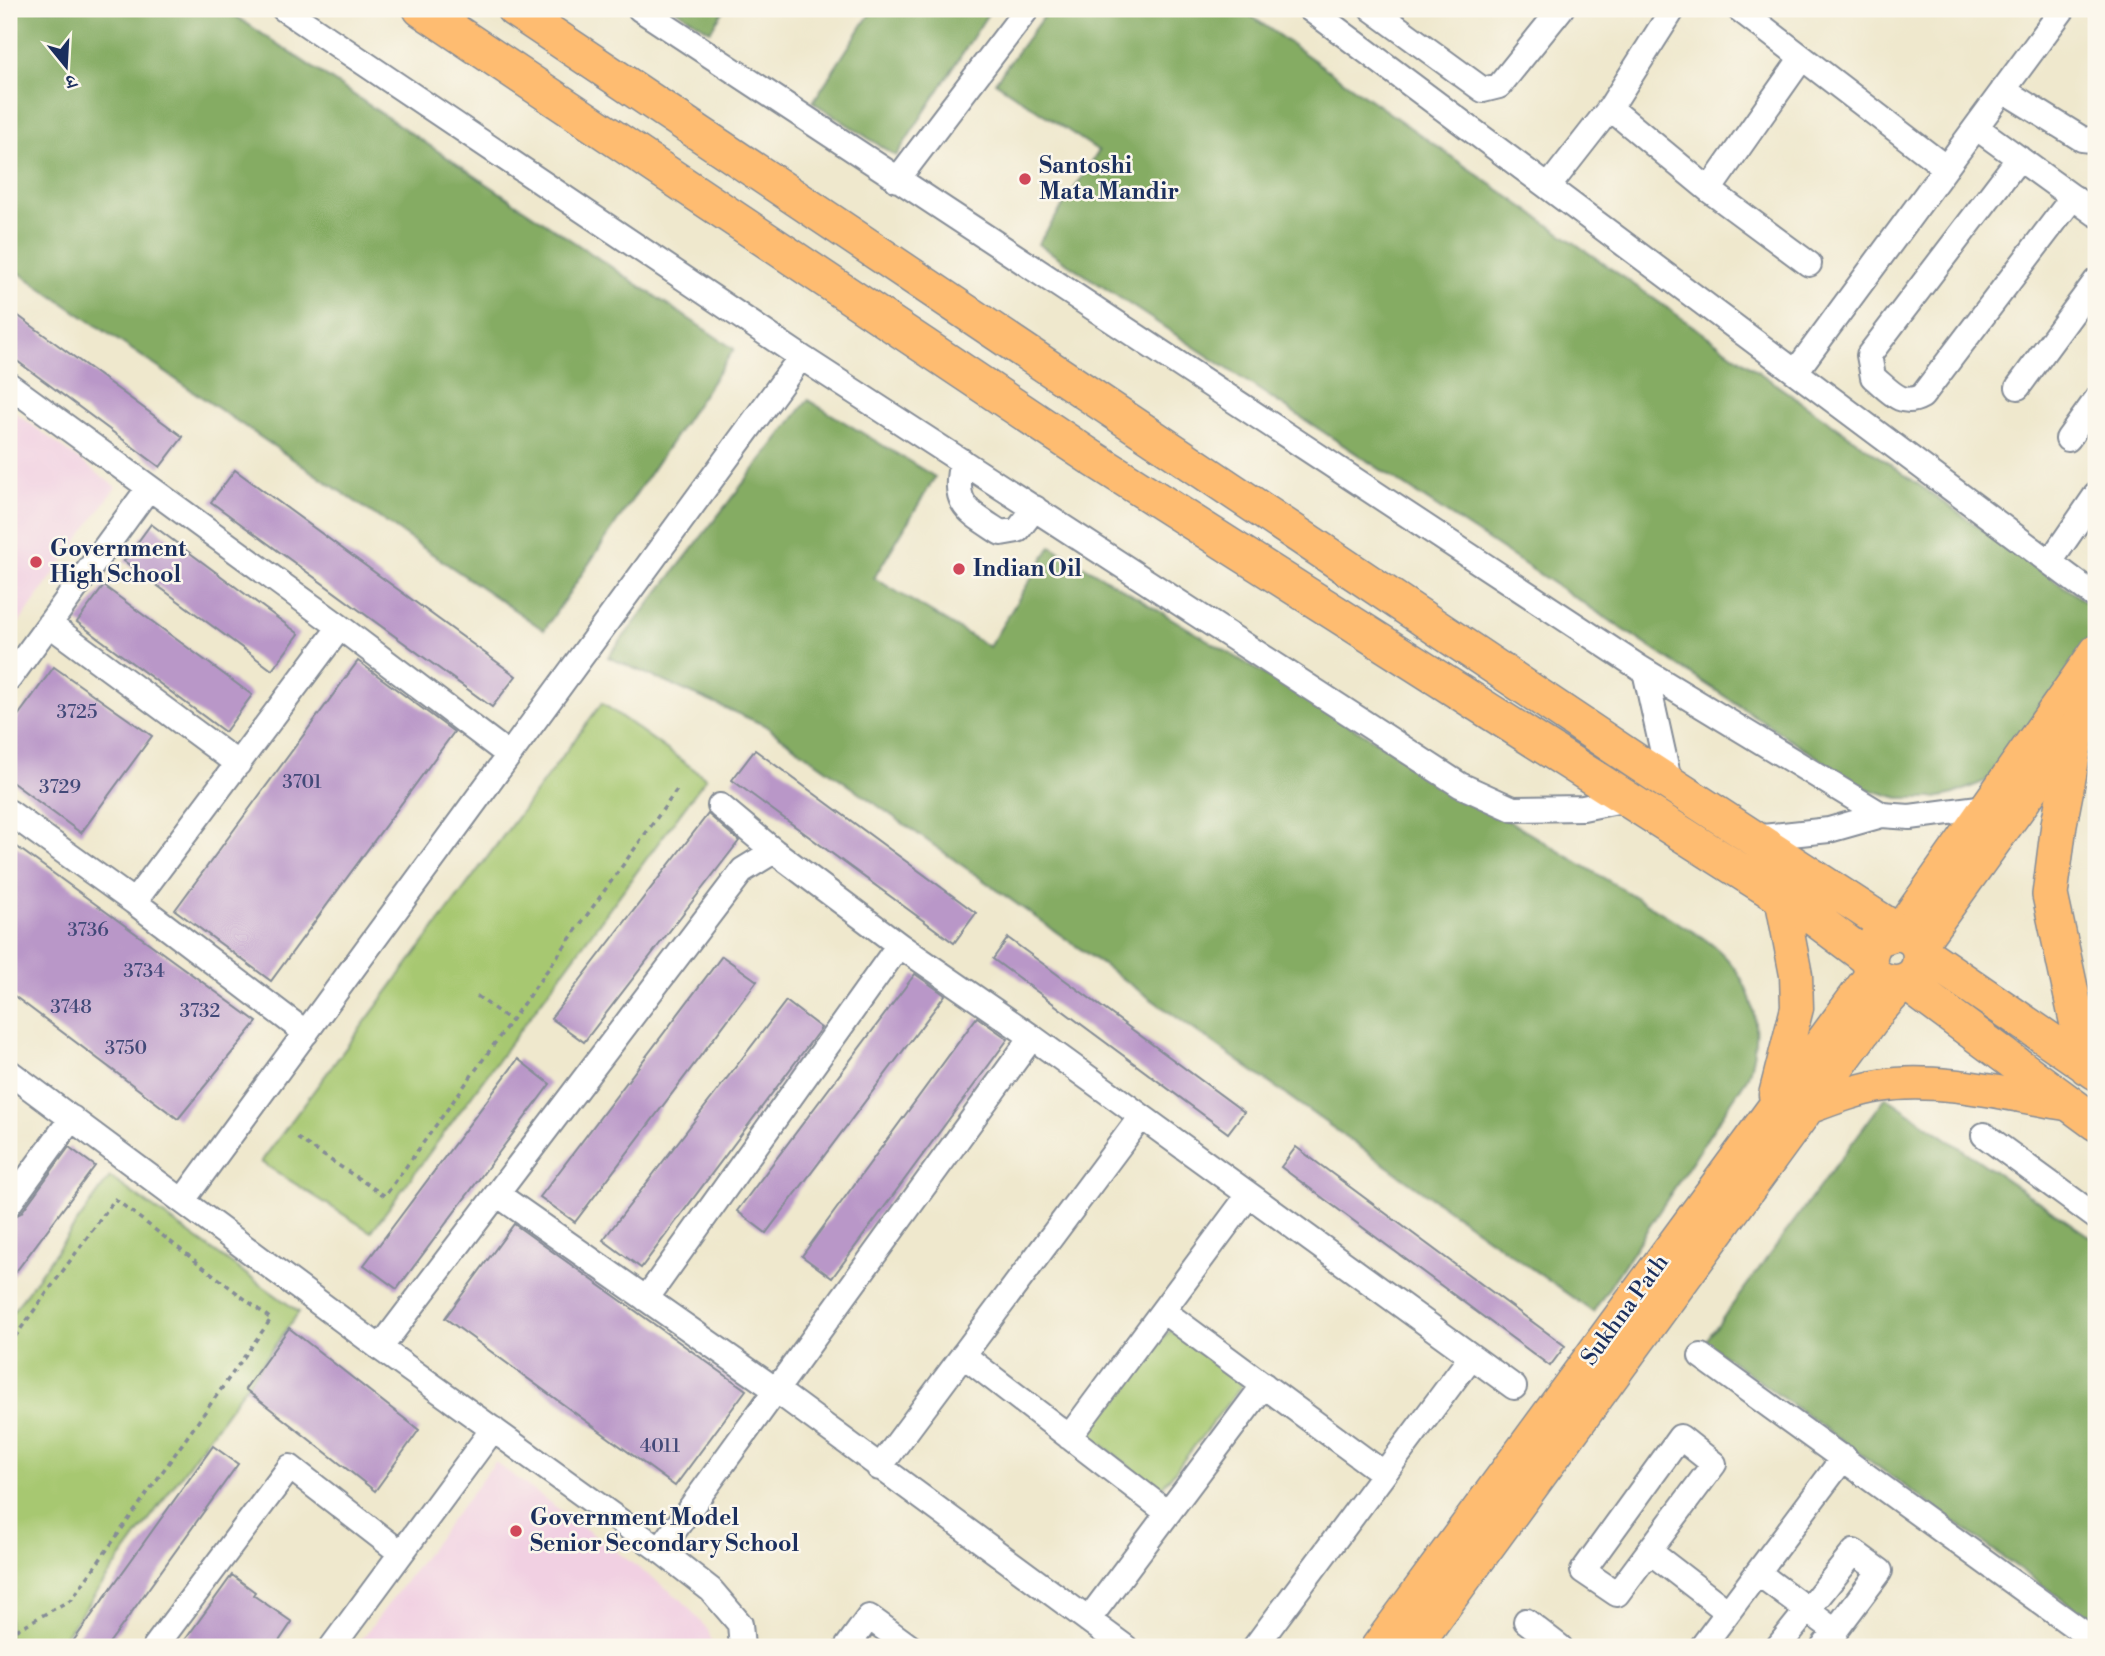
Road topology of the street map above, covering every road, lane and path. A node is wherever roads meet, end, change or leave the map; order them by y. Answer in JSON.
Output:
{"nodes":[{"id":1,"x":284,"y":9,"type":"edge"},
{"id":2,"x":421,"y":9,"type":"edge"},
{"id":3,"x":514,"y":9,"type":"edge"},
{"id":4,"x":640,"y":9,"type":"edge"},
{"id":5,"x":1027,"y":9,"type":"edge"},
{"id":6,"x":1310,"y":9,"type":"edge"},
{"id":7,"x":1372,"y":9,"type":"edge"},
{"id":8,"x":1561,"y":9,"type":"edge"},
{"id":9,"x":1673,"y":9,"type":"edge"},
{"id":10,"x":1740,"y":9,"type":"edge"},
{"id":11,"x":2063,"y":9,"type":"edge"},
{"id":12,"x":1801,"y":59,"type":"junction"},
{"id":13,"x":2003,"y":90,"type":"junction"},
{"id":14,"x":1610,"y":108,"type":"junction"},
{"id":15,"x":1977,"y":128,"type":"junction"},
{"id":16,"x":2096,"y":137,"type":"edge"},
{"id":17,"x":2019,"y":158,"type":"junction"},
{"id":18,"x":1946,"y":168,"type":"junction"},
{"id":19,"x":897,"y":180,"type":"junction"},
{"id":20,"x":1549,"y":186,"type":"junction"},
{"id":21,"x":1709,"y":190,"type":"junction"},
{"id":22,"x":2073,"y":197,"type":"junction"},
{"id":23,"x":2096,"y":214,"type":"edge"},
{"id":24,"x":1810,"y":264,"type":"dead end"},
{"id":25,"x":2096,"y":281,"type":"edge"},
{"id":26,"x":801,"y":357,"type":"junction"},
{"id":27,"x":1797,"y":370,"type":"junction"},
{"id":28,"x":9,"y":385,"type":"edge"},
{"id":29,"x":2018,"y":387,"type":"dead end"},
{"id":30,"x":2096,"y":400,"type":"edge"},
{"id":31,"x":2068,"y":439,"type":"dead end"},
{"id":32,"x":962,"y":461,"type":"junction"},
{"id":33,"x":148,"y":489,"type":"junction"},
{"id":34,"x":2096,"y":495,"type":"edge"},
{"id":35,"x":1035,"y":508,"type":"junction"},
{"id":36,"x":2050,"y":562,"type":"junction"},
{"id":37,"x":2095,"y":596,"type":"edge"},
{"id":38,"x":49,"y":624,"type":"junction"},
{"id":39,"x":340,"y":627,"type":"junction"},
{"id":40,"x":2096,"y":651,"type":"edge"},
{"id":41,"x":1645,"y":671,"type":"junction"},
{"id":42,"x":9,"y":679,"type":"edge"},
{"id":43,"x":2087,"y":714,"type":"edge"},
{"id":44,"x":509,"y":755,"type":"junction"},
{"id":45,"x":238,"y":764,"type":"junction"},
{"id":46,"x":1670,"y":784,"type":"junction"},
{"id":47,"x":679,"y":787,"type":"dead end"},
{"id":48,"x":1627,"y":799,"type":"junction"},
{"id":49,"x":720,"y":806,"type":"dead end"},
{"id":50,"x":1986,"y":807,"type":"junction"},
{"id":51,"x":9,"y":812,"type":"edge"},
{"id":52,"x":1882,"y":815,"type":"junction"},
{"id":53,"x":1753,"y":838,"type":"junction"},
{"id":54,"x":774,"y":851,"type":"junction"},
{"id":55,"x":1781,"y":897,"type":"junction"},
{"id":56,"x":134,"y":902,"type":"junction"},
{"id":57,"x":1912,"y":943,"type":"junction"},
{"id":58,"x":899,"y":945,"type":"junction"},
{"id":59,"x":1882,"y":971,"type":"junction"},
{"id":60,"x":477,"y":996,"type":"dead end"},
{"id":61,"x":511,"y":1021,"type":"junction"},
{"id":62,"x":306,"y":1033,"type":"junction"},
{"id":63,"x":1032,"y":1037,"type":"junction"},
{"id":64,"x":2092,"y":1070,"type":"edge"},
{"id":65,"x":9,"y":1072,"type":"edge"},
{"id":66,"x":1808,"y":1108,"type":"junction"},
{"id":67,"x":1770,"y":1113,"type":"junction"},
{"id":68,"x":2084,"y":1114,"type":"edge"},
{"id":69,"x":72,"y":1118,"type":"junction"},
{"id":70,"x":1140,"y":1118,"type":"junction"},
{"id":71,"x":1984,"y":1135,"type":"dead end"},
{"id":72,"x":296,"y":1138,"type":"dead end"},
{"id":73,"x":497,"y":1194,"type":"junction"},
{"id":74,"x":1248,"y":1196,"type":"junction"},
{"id":75,"x":183,"y":1200,"type":"junction"},
{"id":76,"x":9,"y":1204,"type":"edge"},
{"id":77,"x":2096,"y":1217,"type":"edge"},
{"id":78,"x":646,"y":1299,"type":"junction"},
{"id":79,"x":1163,"y":1311,"type":"junction"},
{"id":80,"x":9,"y":1345,"type":"edge"},
{"id":81,"x":380,"y":1348,"type":"junction"},
{"id":82,"x":963,"y":1355,"type":"junction"},
{"id":83,"x":1701,"y":1356,"type":"dead end"},
{"id":84,"x":1471,"y":1357,"type":"junction"},
{"id":85,"x":1264,"y":1385,"type":"junction"},
{"id":86,"x":1514,"y":1387,"type":"dead end"},
{"id":87,"x":776,"y":1390,"type":"junction"},
{"id":88,"x":493,"y":1429,"type":"junction"},
{"id":89,"x":1069,"y":1437,"type":"junction"},
{"id":90,"x":1844,"y":1457,"type":"junction"},
{"id":91,"x":879,"y":1468,"type":"junction"},
{"id":92,"x":1384,"y":1474,"type":"junction"},
{"id":93,"x":1168,"y":1513,"type":"junction"},
{"id":94,"x":660,"y":1550,"type":"junction"},
{"id":95,"x":1649,"y":1551,"type":"junction"},
{"id":96,"x":401,"y":1553,"type":"junction"},
{"id":97,"x":1758,"y":1573,"type":"junction"},
{"id":98,"x":1806,"y":1609,"type":"junction"},
{"id":99,"x":1728,"y":1612,"type":"junction"},
{"id":100,"x":1088,"y":1620,"type":"junction"},
{"id":101,"x":1526,"y":1620,"type":"dead end"},
{"id":102,"x":9,"y":1633,"type":"edge"},
{"id":103,"x":1830,"y":1639,"type":"edge"},
{"id":104,"x":2096,"y":1642,"type":"edge"},
{"id":105,"x":155,"y":1647,"type":"edge"},
{"id":106,"x":332,"y":1647,"type":"edge"},
{"id":107,"x":741,"y":1647,"type":"edge"},
{"id":108,"x":847,"y":1647,"type":"edge"},
{"id":109,"x":910,"y":1647,"type":"edge"},
{"id":110,"x":1125,"y":1647,"type":"edge"},
{"id":111,"x":1255,"y":1647,"type":"edge"},
{"id":112,"x":1377,"y":1647,"type":"edge"},
{"id":113,"x":1415,"y":1647,"type":"edge"},
{"id":114,"x":1560,"y":1647,"type":"edge"},
{"id":115,"x":1702,"y":1647,"type":"edge"},
{"id":116,"x":1778,"y":1647,"type":"edge"}],
"edges":[{"from":1,"to":26,"type":"street"},
{"from":2,"to":48,"type":"highway"},
{"from":3,"to":46,"type":"highway"},
{"from":4,"to":19,"type":"street"},
{"from":5,"to":19,"type":"street"},
{"from":6,"to":20,"type":"street"},
{"from":7,"to":8,"type":"street"},
{"from":9,"to":14,"type":"street"},
{"from":10,"to":12,"type":"street"},
{"from":11,"to":13,"type":"street"},
{"from":12,"to":18,"type":"street"},
{"from":12,"to":21,"type":"street"},
{"from":13,"to":15,"type":"street"},
{"from":13,"to":16,"type":"street"},
{"from":14,"to":20,"type":"street"},
{"from":14,"to":21,"type":"street"},
{"from":15,"to":17,"type":"street"},
{"from":15,"to":18,"type":"street"},
{"from":17,"to":22,"type":"street"},
{"from":17,"to":22,"type":"street"},
{"from":18,"to":27,"type":"street"},
{"from":19,"to":41,"type":"street"},
{"from":20,"to":27,"type":"street"},
{"from":21,"to":24,"type":"street"},
{"from":22,"to":23,"type":"street"},
{"from":25,"to":29,"type":"street"},
{"from":26,"to":32,"type":"street"},
{"from":26,"to":44,"type":"street"},
{"from":27,"to":36,"type":"street"},
{"from":28,"to":33,"type":"street"},
{"from":30,"to":31,"type":"street"},
{"from":32,"to":35,"type":"street"},
{"from":32,"to":35,"type":"street"},
{"from":33,"to":38,"type":"street"},
{"from":33,"to":39,"type":"street"},
{"from":34,"to":36,"type":"street"},
{"from":35,"to":48,"type":"street"},
{"from":36,"to":37,"type":"street"},
{"from":38,"to":42,"type":"street"},
{"from":38,"to":45,"type":"street"},
{"from":39,"to":44,"type":"street"},
{"from":39,"to":45,"type":"street"},
{"from":40,"to":50,"type":"main road"},
{"from":41,"to":46,"type":"street"},
{"from":41,"to":52,"type":"street"},
{"from":43,"to":57,"type":"main road"},
{"from":43,"to":64,"type":"highway"},
{"from":44,"to":62,"type":"street"},
{"from":45,"to":56,"type":"street"},
{"from":46,"to":53,"type":"highway"},
{"from":47,"to":61,"type":"path"},
{"from":48,"to":55,"type":"highway"},
{"from":49,"to":54,"type":"street"},
{"from":50,"to":52,"type":"street"},
{"from":50,"to":57,"type":"main road"},
{"from":51,"to":56,"type":"street"},
{"from":52,"to":53,"type":"street"},
{"from":53,"to":57,"type":"highway"},
{"from":54,"to":58,"type":"street"},
{"from":54,"to":73,"type":"street"},
{"from":55,"to":59,"type":"highway"},
{"from":55,"to":67,"type":"main road"},
{"from":56,"to":62,"type":"street"},
{"from":57,"to":59,"type":"highway"},
{"from":57,"to":59,"type":"highway"},
{"from":57,"to":64,"type":"highway"},
{"from":58,"to":63,"type":"street"},
{"from":58,"to":78,"type":"street"},
{"from":59,"to":66,"type":"main road","name":"Sukhna Path"},
{"from":59,"to":67,"type":"main road","name":"Sukhna Path"},
{"from":59,"to":68,"type":"highway"},
{"from":60,"to":61,"type":"path"},
{"from":61,"to":72,"type":"path"},
{"from":62,"to":75,"type":"street"},
{"from":63,"to":70,"type":"street"},
{"from":63,"to":87,"type":"street"},
{"from":65,"to":69,"type":"street"},
{"from":66,"to":68,"type":"main road"},
{"from":66,"to":113,"type":"main road","name":"Sukhna Path"},
{"from":67,"to":112,"type":"main road","name":"Sukhna Path"},
{"from":69,"to":75,"type":"street"},
{"from":69,"to":76,"type":"street"},
{"from":70,"to":74,"type":"street"},
{"from":70,"to":82,"type":"street"},
{"from":71,"to":77,"type":"street"},
{"from":73,"to":78,"type":"street"},
{"from":73,"to":81,"type":"street"},
{"from":74,"to":79,"type":"street"},
{"from":74,"to":84,"type":"street"},
{"from":75,"to":81,"type":"street"},
{"from":78,"to":87,"type":"street"},
{"from":79,"to":85,"type":"street"},
{"from":79,"to":89,"type":"street"},
{"from":80,"to":102,"type":"path"},
{"from":81,"to":88,"type":"street"},
{"from":82,"to":89,"type":"street"},
{"from":82,"to":91,"type":"street"},
{"from":83,"to":90,"type":"street"},
{"from":84,"to":86,"type":"street"},
{"from":84,"to":92,"type":"street"},
{"from":85,"to":92,"type":"street"},
{"from":85,"to":93,"type":"street"},
{"from":87,"to":91,"type":"street"},
{"from":87,"to":94,"type":"street"},
{"from":88,"to":94,"type":"street"},
{"from":88,"to":96,"type":"street"},
{"from":89,"to":93,"type":"street"},
{"from":90,"to":97,"type":"street"},
{"from":90,"to":104,"type":"street"},
{"from":91,"to":100,"type":"street"},
{"from":92,"to":111,"type":"street"},
{"from":93,"to":100,"type":"street"},
{"from":94,"to":107,"type":"street"},
{"from":95,"to":95,"type":"street"},
{"from":95,"to":99,"type":"street"},
{"from":96,"to":105,"type":"street"},
{"from":96,"to":106,"type":"street"},
{"from":97,"to":98,"type":"street"},
{"from":97,"to":99,"type":"street"},
{"from":98,"to":103,"type":"street"},
{"from":98,"to":103,"type":"street"},
{"from":98,"to":116,"type":"street"},
{"from":99,"to":115,"type":"street"},
{"from":100,"to":110,"type":"street"},
{"from":101,"to":114,"type":"street"},
{"from":108,"to":109,"type":"street"}]}
